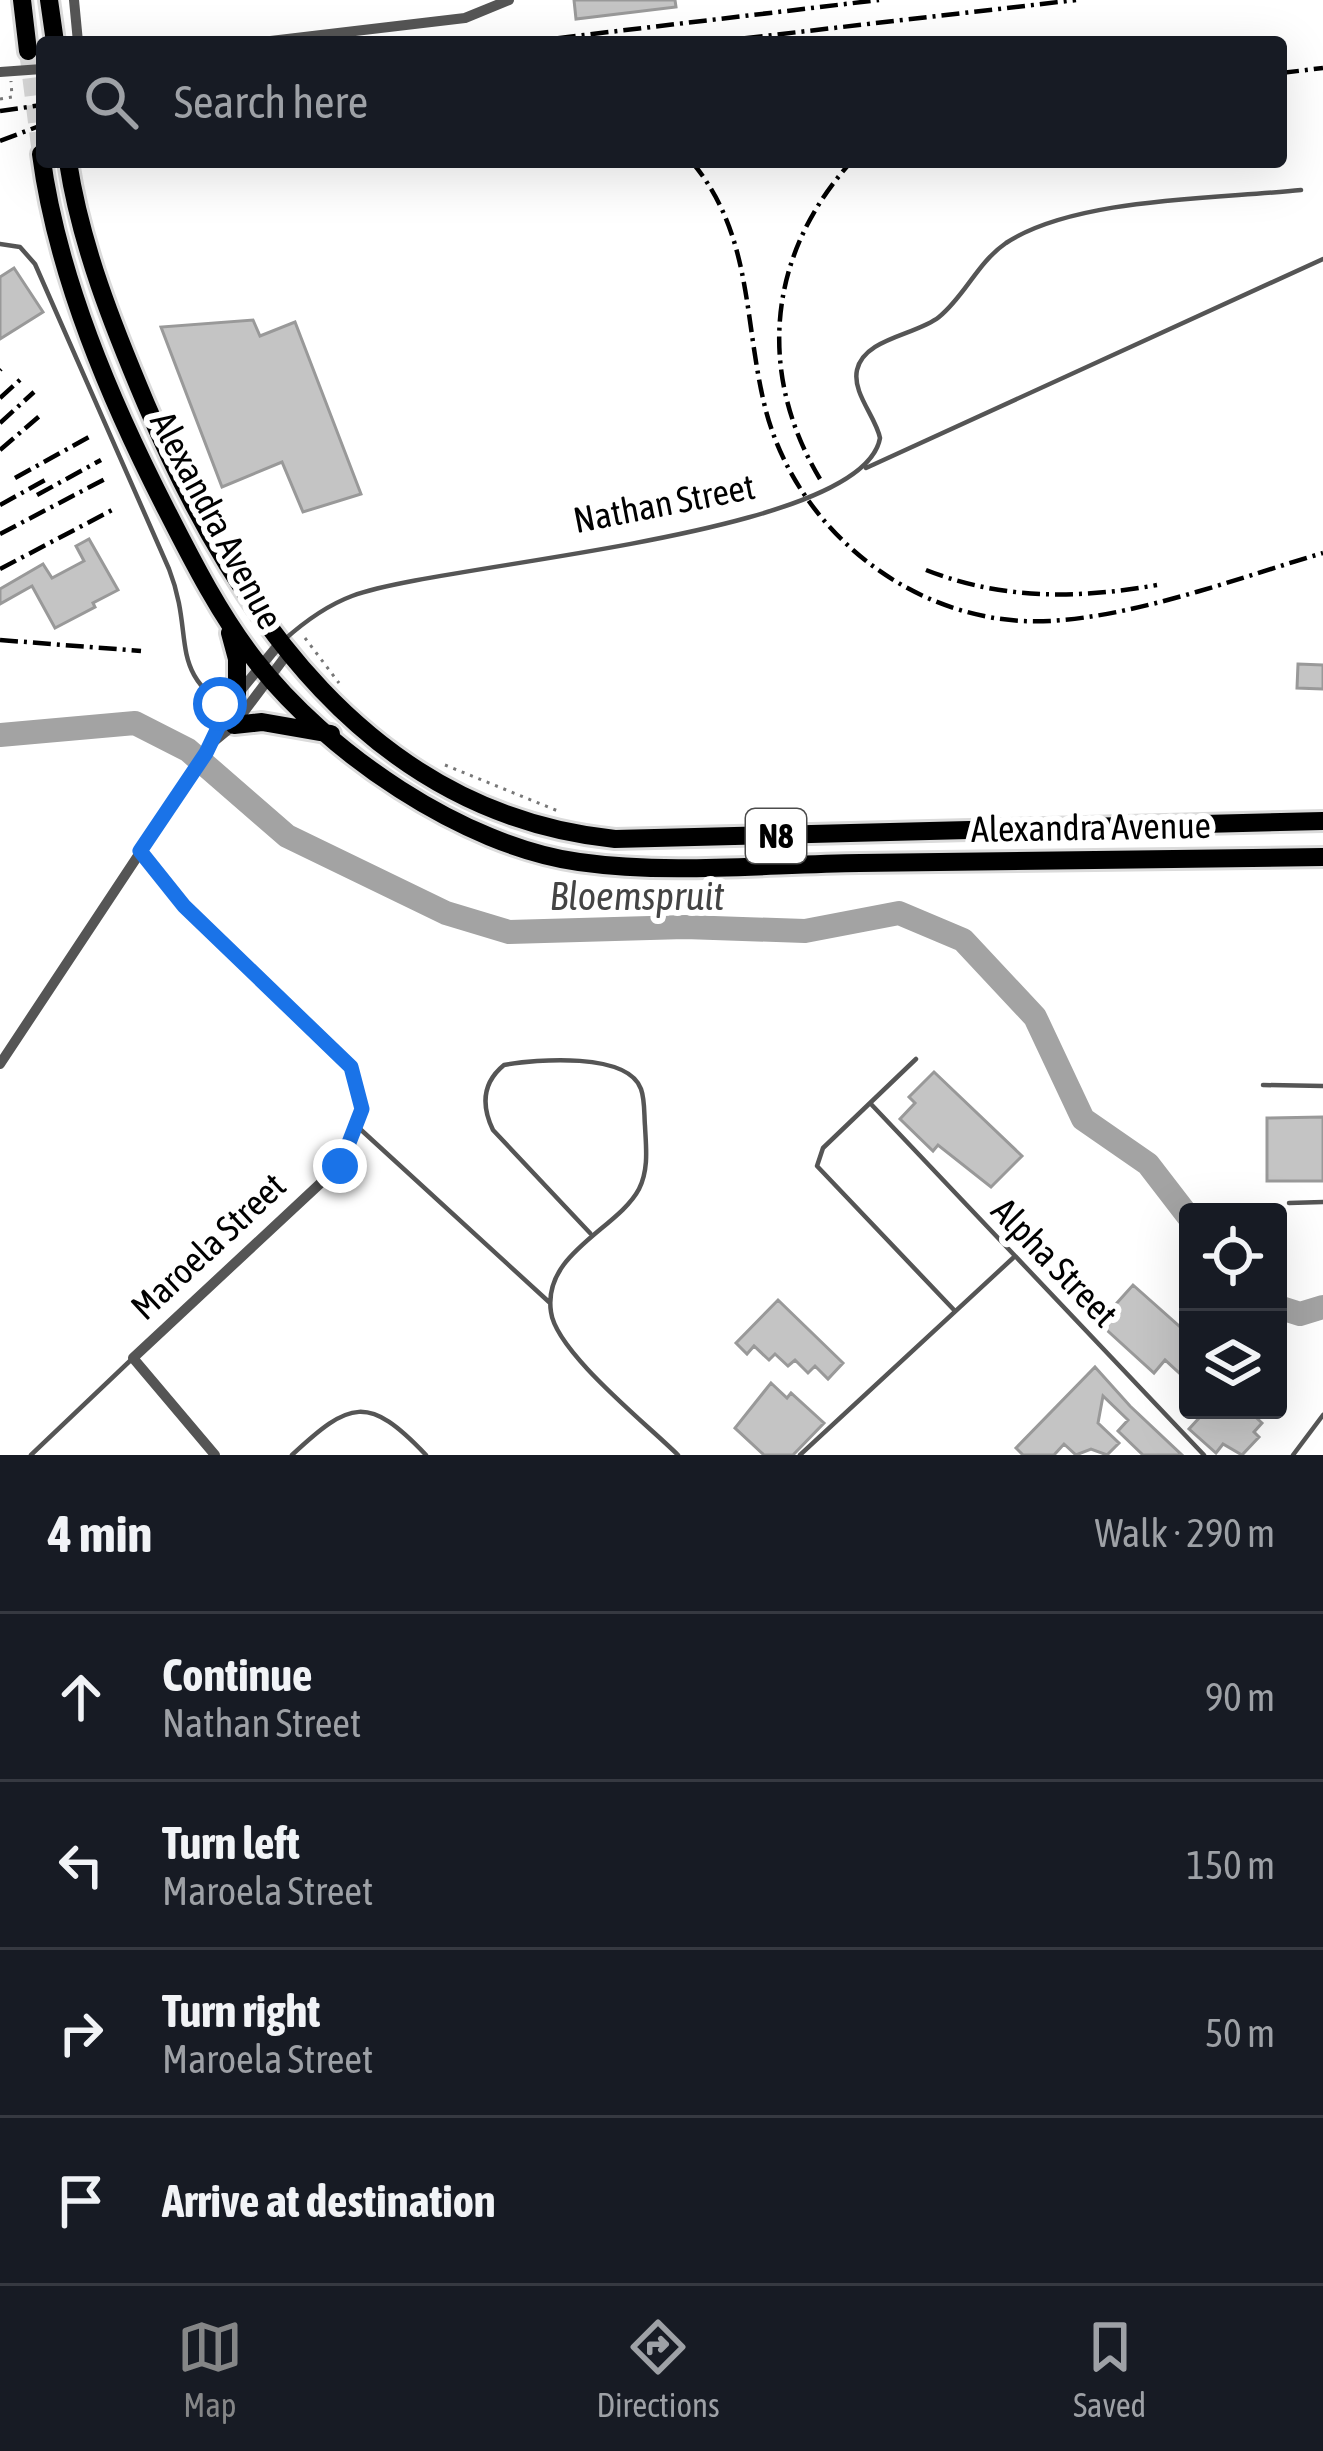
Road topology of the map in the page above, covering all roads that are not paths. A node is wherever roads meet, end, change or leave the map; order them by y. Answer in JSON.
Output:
{"nodes":[{"id":1,"x":22,"y":0,"type":"edge"},
{"id":2,"x":49,"y":0,"type":"edge"},
{"id":3,"x":74,"y":0,"type":"edge"},
{"id":4,"x":509,"y":0,"type":"edge"},
{"id":5,"x":54,"y":36,"type":"edge"},
{"id":6,"x":78,"y":36,"type":"edge"},
{"id":7,"x":313,"y":36,"type":"edge"},
{"id":8,"x":28,"y":51,"type":"tunnel mouth"},
{"id":9,"x":36,"y":69,"type":"edge"},
{"id":10,"x":5,"y":72,"type":"edge"},
{"id":11,"x":44,"y":168,"type":"edge"},
{"id":12,"x":69,"y":168,"type":"edge"},
{"id":13,"x":1301,"y":190,"type":"dead end"},
{"id":14,"x":0,"y":244,"type":"edge"},
{"id":15,"x":1323,"y":259,"type":"edge"},
{"id":16,"x":866,"y":468,"type":"junction"},
{"id":17,"x":223,"y":611,"type":"junction"},
{"id":18,"x":301,"y":629,"type":"junction"},
{"id":19,"x":284,"y":649,"type":"junction"},
{"id":20,"x":265,"y":672,"type":"junction"},
{"id":21,"x":235,"y":711,"type":"junction"},
{"id":22,"x":331,"y":734,"type":"junction"},
{"id":23,"x":1323,"y":820,"type":"edge"},
{"id":24,"x":140,"y":851,"type":"junction"},
{"id":25,"x":1323,"y":857,"type":"edge"},
{"id":26,"x":0,"y":1038,"type":"edge"},
{"id":27,"x":12,"y":1046,"type":"junction"},
{"id":28,"x":916,"y":1059,"type":"dead end"},
{"id":29,"x":0,"y":1064,"type":"edge"},
{"id":30,"x":1263,"y":1085,"type":"dead end"},
{"id":31,"x":1323,"y":1086,"type":"edge"},
{"id":32,"x":870,"y":1103,"type":"junction"},
{"id":33,"x":358,"y":1128,"type":"junction"},
{"id":34,"x":1323,"y":1202,"type":"edge"},
{"id":35,"x":1289,"y":1203,"type":"dead end"},
{"id":36,"x":590,"y":1233,"type":"junction"},
{"id":37,"x":1013,"y":1258,"type":"junction"},
{"id":38,"x":550,"y":1302,"type":"junction"},
{"id":39,"x":956,"y":1311,"type":"junction"},
{"id":40,"x":133,"y":1358,"type":"junction"},
{"id":41,"x":1323,"y":1415,"type":"edge"},
{"id":42,"x":31,"y":1455,"type":"edge"},
{"id":43,"x":215,"y":1455,"type":"edge"},
{"id":44,"x":292,"y":1455,"type":"edge"},
{"id":45,"x":426,"y":1455,"type":"edge"},
{"id":46,"x":678,"y":1455,"type":"edge"},
{"id":47,"x":800,"y":1455,"type":"edge"},
{"id":48,"x":1204,"y":1455,"type":"edge"},
{"id":49,"x":1293,"y":1455,"type":"edge"}],
"edges":[{"from":1,"to":8,"type":"highway"},
{"from":2,"to":5,"type":"highway"},
{"from":3,"to":6,"type":"street"},
{"from":4,"to":7,"type":"street"},
{"from":9,"to":10,"type":"street"},
{"from":11,"to":17,"type":"highway","name":"Alexandra Avenue","number":"N8"},
{"from":12,"to":19,"type":"highway","name":"Alexandra Avenue","number":"N8"},
{"from":13,"to":16,"type":"lane"},
{"from":14,"to":21,"type":"lane"},
{"from":15,"to":16,"type":"lane","name":"Nathan Street"},
{"from":16,"to":18,"type":"lane","name":"Nathan Street"},
{"from":17,"to":20,"type":"highway","name":"Alexandra Avenue","number":"N8"},
{"from":17,"to":21,"type":"highway"},
{"from":18,"to":19,"type":"lane","name":"Nathan Street"},
{"from":18,"to":19,"type":"lane","name":"Nathan Street"},
{"from":19,"to":20,"type":"street","name":"Nathan Street"},
{"from":19,"to":23,"type":"highway","name":"Alexandra Avenue","number":"N8"},
{"from":20,"to":21,"type":"street","name":"Nathan Street"},
{"from":20,"to":21,"type":"street","name":"Nathan Street"},
{"from":20,"to":22,"type":"highway","name":"Alexandra Avenue","number":"N8"},
{"from":21,"to":22,"type":"highway"},
{"from":21,"to":24,"type":"street","name":"Nathan Street"},
{"from":22,"to":25,"type":"highway","name":"Alexandra Avenue","number":"N8"},
{"from":24,"to":27,"type":"street","name":"Nathan Street"},
{"from":24,"to":33,"type":"street"},
{"from":26,"to":27,"type":"street"},
{"from":27,"to":29,"type":"street","name":"Nathan Street"},
{"from":28,"to":32,"type":"lane"},
{"from":30,"to":31,"type":"lane"},
{"from":32,"to":37,"type":"lane","name":"Alpha Street"},
{"from":32,"to":39,"type":"lane"},
{"from":33,"to":38,"type":"lane"},
{"from":33,"to":40,"type":"street","name":"Maroela Street"},
{"from":34,"to":35,"type":"lane"},
{"from":36,"to":36,"type":"lane"},
{"from":36,"to":38,"type":"lane"},
{"from":37,"to":39,"type":"lane"},
{"from":37,"to":48,"type":"lane","name":"Alpha Street"},
{"from":38,"to":46,"type":"lane"},
{"from":39,"to":47,"type":"lane"},
{"from":40,"to":42,"type":"lane","name":"Maroela Street"},
{"from":40,"to":43,"type":"street"},
{"from":41,"to":49,"type":"lane"},
{"from":44,"to":45,"type":"lane"}]}
